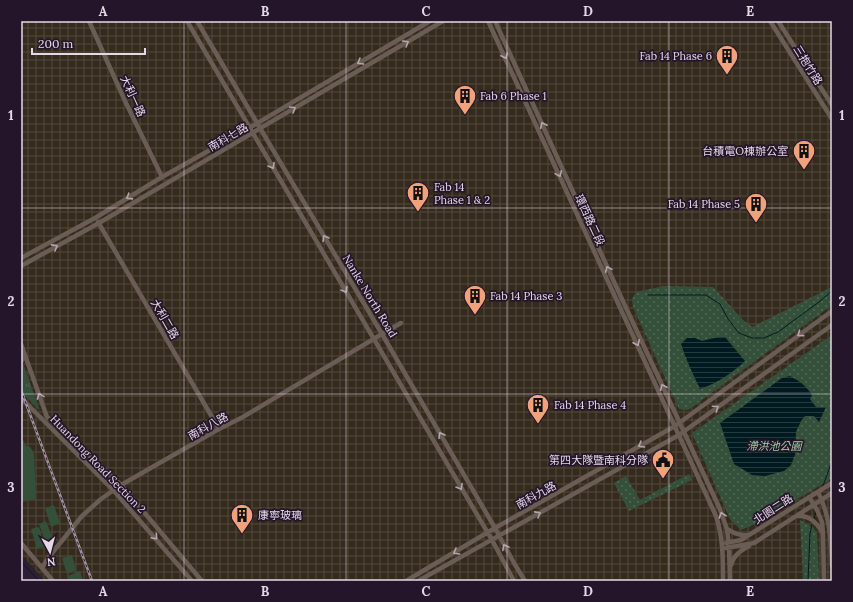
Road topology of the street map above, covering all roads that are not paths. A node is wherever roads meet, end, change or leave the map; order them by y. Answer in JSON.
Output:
{"nodes":[{"id":1,"x":89,"y":21,"type":"edge"},
{"id":2,"x":187,"y":21,"type":"edge"},
{"id":3,"x":197,"y":21,"type":"edge"},
{"id":4,"x":430,"y":21,"type":"edge"},
{"id":5,"x":443,"y":21,"type":"edge"},
{"id":6,"x":488,"y":21,"type":"edge"},
{"id":7,"x":495,"y":21,"type":"edge"},
{"id":8,"x":770,"y":21,"type":"edge"},
{"id":9,"x":778,"y":21,"type":"edge"},
{"id":10,"x":832,"y":105,"type":"edge"},
{"id":11,"x":832,"y":120,"type":"edge"},
{"id":12,"x":257,"y":123,"type":"junction"},
{"id":13,"x":249,"y":128,"type":"junction"},
{"id":14,"x":260,"y":128,"type":"junction"},
{"id":15,"x":252,"y":133,"type":"junction"},
{"id":16,"x":162,"y":177,"type":"junction"},
{"id":17,"x":95,"y":218,"type":"junction"},
{"id":18,"x":99,"y":223,"type":"junction"},
{"id":19,"x":21,"y":258,"type":"edge"},
{"id":20,"x":21,"y":266,"type":"edge"},
{"id":21,"x":832,"y":311,"type":"edge"},
{"id":22,"x":401,"y":323,"type":"dead end"},
{"id":23,"x":832,"y":326,"type":"edge"},
{"id":24,"x":382,"y":334,"type":"junction"},
{"id":25,"x":374,"y":340,"type":"junction"},
{"id":26,"x":21,"y":346,"type":"edge"},
{"id":27,"x":21,"y":362,"type":"edge"},
{"id":28,"x":21,"y":398,"type":"edge"},
{"id":29,"x":680,"y":422,"type":"junction"},
{"id":30,"x":675,"y":426,"type":"junction"},
{"id":31,"x":219,"y":429,"type":"junction"},
{"id":32,"x":684,"y":431,"type":"junction"},
{"id":33,"x":679,"y":435,"type":"junction"},
{"id":34,"x":832,"y":483,"type":"edge"},
{"id":35,"x":121,"y":485,"type":"junction"},
{"id":36,"x":114,"y":491,"type":"junction"},
{"id":37,"x":832,"y":493,"type":"edge"},
{"id":38,"x":820,"y":496,"type":"junction"},
{"id":39,"x":809,"y":497,"type":"junction"},
{"id":40,"x":816,"y":507,"type":"junction"},
{"id":41,"x":788,"y":522,"type":"junction"},
{"id":42,"x":832,"y":523,"type":"edge"},
{"id":43,"x":495,"y":528,"type":"junction"},
{"id":44,"x":727,"y":528,"type":"junction"},
{"id":45,"x":487,"y":533,"type":"junction"},
{"id":46,"x":824,"y":534,"type":"junction"},
{"id":47,"x":750,"y":535,"type":"junction"},
{"id":48,"x":499,"y":536,"type":"junction"},
{"id":49,"x":831,"y":539,"type":"junction"},
{"id":50,"x":492,"y":540,"type":"junction"},
{"id":51,"x":754,"y":543,"type":"junction"},
{"id":52,"x":21,"y":544,"type":"edge"},
{"id":53,"x":728,"y":545,"type":"junction"},
{"id":54,"x":722,"y":546,"type":"junction"},
{"id":55,"x":832,"y":566,"type":"edge"},
{"id":56,"x":42,"y":568,"type":"junction"},
{"id":57,"x":729,"y":570,"type":"junction"},
{"id":58,"x":53,"y":581,"type":"edge"},
{"id":59,"x":192,"y":581,"type":"edge"},
{"id":60,"x":202,"y":581,"type":"edge"},
{"id":61,"x":408,"y":581,"type":"edge"},
{"id":62,"x":418,"y":581,"type":"edge"},
{"id":63,"x":514,"y":581,"type":"edge"},
{"id":64,"x":525,"y":581,"type":"edge"},
{"id":65,"x":723,"y":581,"type":"edge"},
{"id":66,"x":730,"y":581,"type":"edge"},
{"id":67,"x":824,"y":581,"type":"edge"}],
"edges":[{"from":1,"to":16,"type":"street","name":"大利一路"},
{"from":2,"to":13,"type":"street","name":"Nanke North Road"},
{"from":3,"to":12,"type":"street","name":"Nanke North Road"},
{"from":4,"to":12,"type":"street","name":"南科七路","one_way":true},
{"from":14,"to":5,"type":"street","name":"南科七路","one_way":true},
{"from":6,"to":30,"type":"street","name":"環西路二段","one_way":true},
{"from":29,"to":7,"type":"street","name":"環西路二段","one_way":true},
{"from":8,"to":11,"type":"street","name":"三抱竹路"},
{"from":9,"to":10,"type":"street","name":"三抱竹路"},
{"from":12,"to":13,"type":"street","name":"南科七路"},
{"from":12,"to":14,"type":"street","name":"Nanke North Road"},
{"from":13,"to":15,"type":"street","name":"Nanke North Road"},
{"from":13,"to":16,"type":"street","name":"南科七路"},
{"from":14,"to":15,"type":"street","name":"南科七路"},
{"from":24,"to":14,"type":"street","name":"Nanke North Road","one_way":true},
{"from":15,"to":18,"type":"street","name":"南科七路"},
{"from":15,"to":25,"type":"street","name":"Nanke North Road","one_way":true},
{"from":16,"to":17,"type":"street","name":"南科七路","one_way":true},
{"from":17,"to":18,"type":"street","name":"大利二路"},
{"from":17,"to":19,"type":"street","name":"南科七路"},
{"from":20,"to":18,"type":"street","name":"南科七路","one_way":true},
{"from":18,"to":31,"type":"street","name":"大利二路"},
{"from":21,"to":29,"type":"street","one_way":true},
{"from":22,"to":24,"type":"street","name":"南科八路"},
{"from":32,"to":23,"type":"street","one_way":true},
{"from":24,"to":25,"type":"street","name":"南科八路"},
{"from":43,"to":24,"type":"street","name":"Nanke North Road","one_way":true},
{"from":25,"to":31,"type":"street","name":"南科八路"},
{"from":25,"to":45,"type":"street","name":"Nanke North Road","one_way":true},
{"from":26,"to":27,"type":"street"},
{"from":35,"to":26,"type":"street","name":"Huandong Road Section 2","one_way":true},
{"from":28,"to":36,"type":"street","name":"Huandong Road Section 2"},
{"from":29,"to":30,"type":"street","name":"南科九路"},
{"from":29,"to":32,"type":"street","name":"環西路二段"},
{"from":30,"to":33,"type":"street","name":"環西路二段"},
{"from":30,"to":43,"type":"street","name":"南科九路","one_way":true},
{"from":31,"to":35,"type":"street","name":"南科八路"},
{"from":32,"to":33,"type":"street","name":"南科九路"},
{"from":44,"to":32,"type":"street","one_way":true},
{"from":48,"to":33,"type":"street","name":"南科九路","one_way":true},
{"from":33,"to":54,"type":"street"},
{"from":34,"to":38,"type":"street","name":"北園二路"},
{"from":35,"to":36,"type":"street","name":"南科八路"},
{"from":35,"to":60,"type":"street","name":"Huandong Road Section 2"},
{"from":36,"to":56,"type":"street","name":"南科八路"},
{"from":36,"to":59,"type":"street","name":"Huandong Road Section 2","one_way":true},
{"from":37,"to":38,"type":"street","name":"北園二路"},
{"from":38,"to":39,"type":"street","name":"北園二路"},
{"from":38,"to":40,"type":"street","name":"北園二路"},
{"from":38,"to":49,"type":"street"},
{"from":39,"to":40,"type":"street"},
{"from":39,"to":47,"type":"street","name":"北園二路"},
{"from":40,"to":41,"type":"street","name":"北園二路"},
{"from":40,"to":46,"type":"street"},
{"from":41,"to":46,"type":"street"},
{"from":41,"to":51,"type":"street","name":"北園二路"},
{"from":42,"to":49,"type":"street"},
{"from":43,"to":45,"type":"street","name":"南科九路"},
{"from":43,"to":48,"type":"street","name":"Nanke North Road"},
{"from":44,"to":47,"type":"street"},
{"from":44,"to":53,"type":"street"},
{"from":45,"to":50,"type":"street","name":"Nanke North Road"},
{"from":45,"to":61,"type":"street","name":"南科九路","one_way":true},
{"from":46,"to":67,"type":"street"},
{"from":47,"to":53,"type":"street","name":"北園二路"},
{"from":48,"to":50,"type":"street","name":"南科九路"},
{"from":64,"to":48,"type":"street","name":"Nanke North Road","one_way":true},
{"from":49,"to":55,"type":"street"},
{"from":50,"to":62,"type":"street","name":"南科九路"},
{"from":50,"to":63,"type":"street","name":"Nanke North Road"},
{"from":51,"to":53,"type":"street","name":"北園二路"},
{"from":51,"to":57,"type":"street"},
{"from":52,"to":56,"type":"street"},
{"from":53,"to":54,"type":"street","name":"北園二路"},
{"from":53,"to":57,"type":"street"},
{"from":54,"to":65,"type":"street"},
{"from":56,"to":58,"type":"street"},
{"from":57,"to":66,"type":"street"}]}
